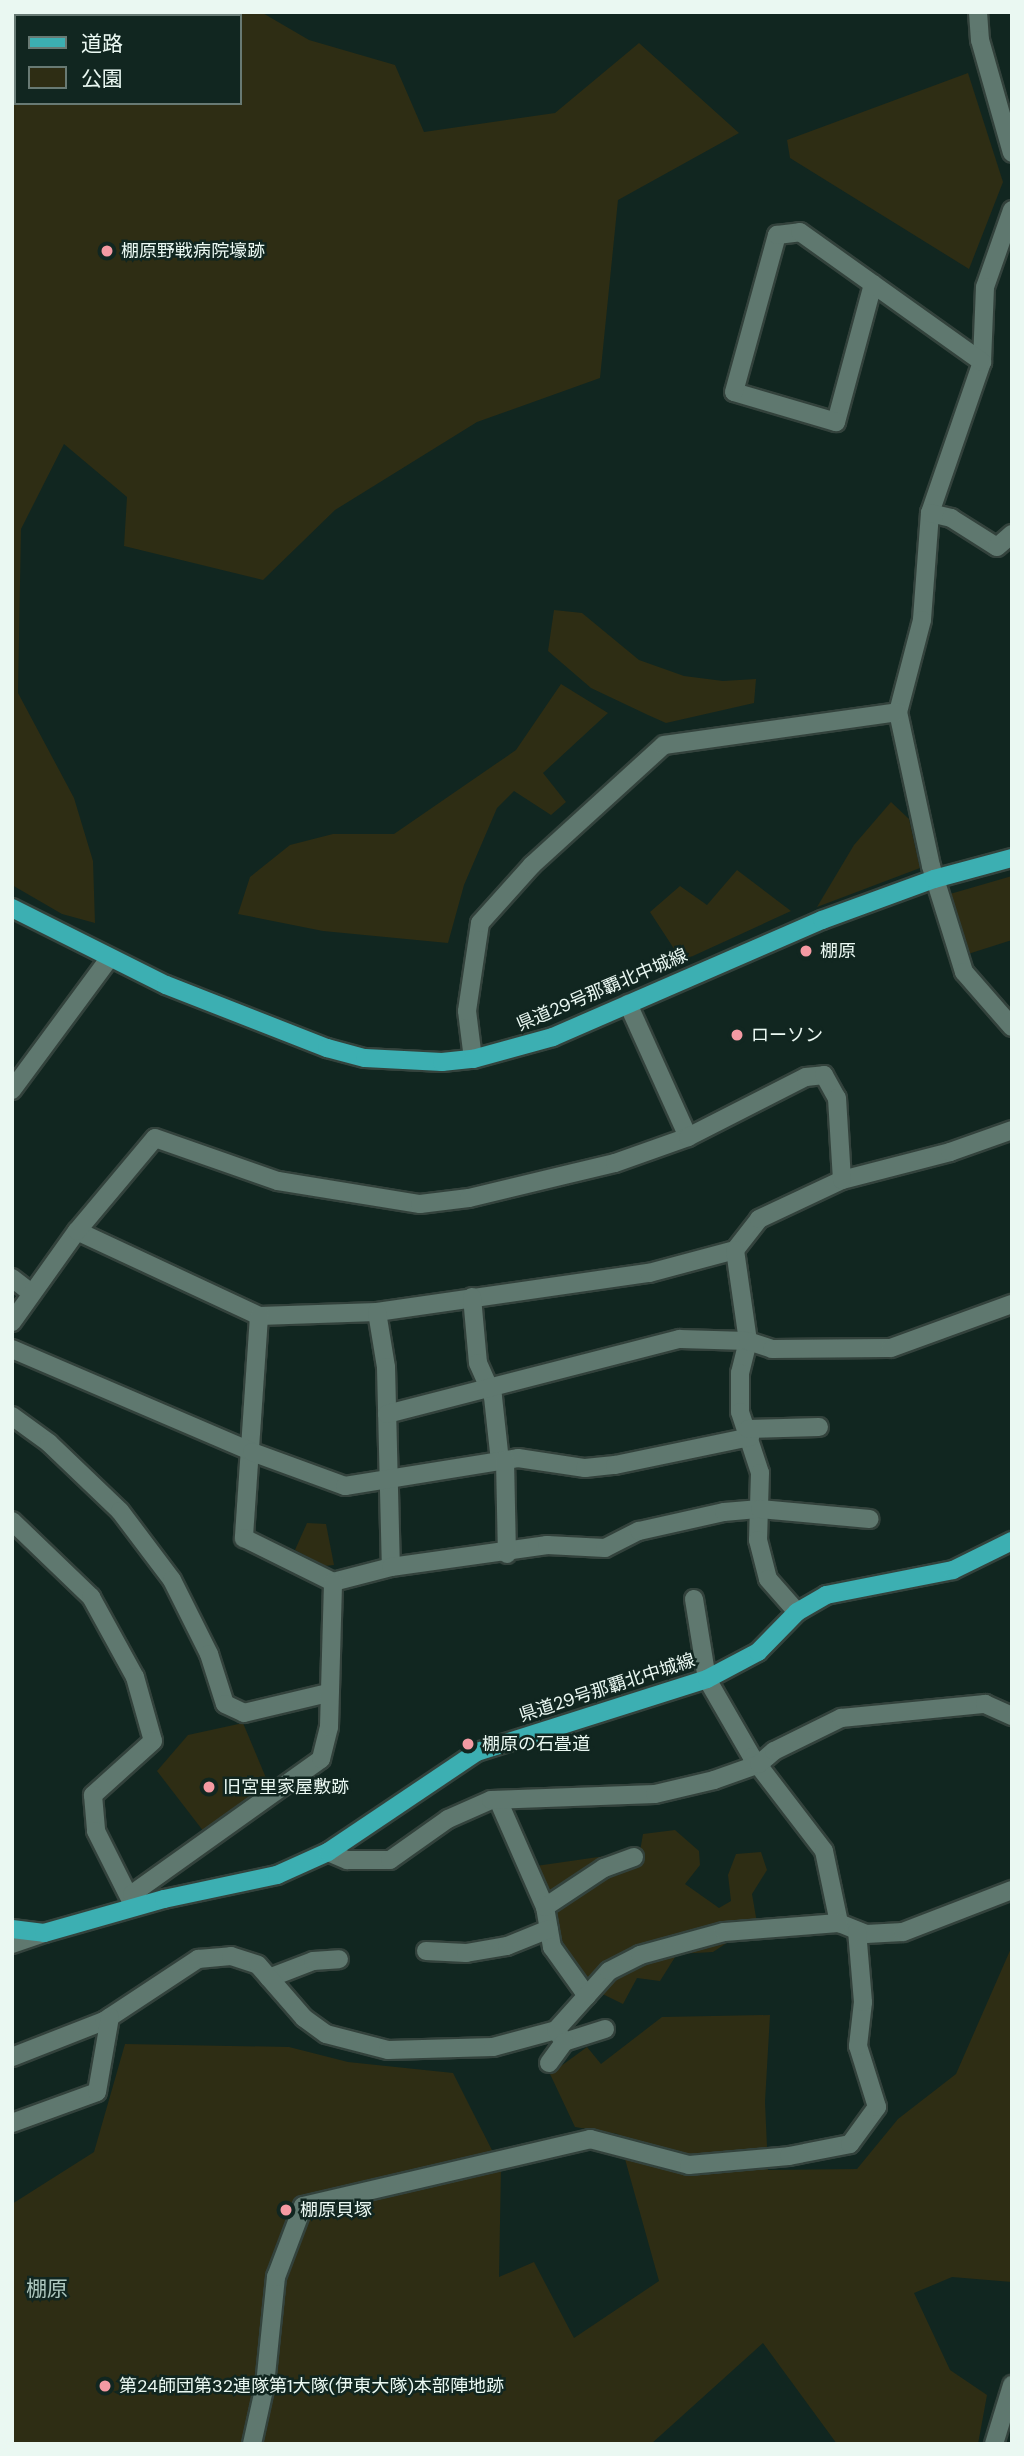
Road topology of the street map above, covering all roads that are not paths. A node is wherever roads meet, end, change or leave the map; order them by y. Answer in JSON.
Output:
{"nodes":[{"id":1,"x":978,"y":12,"type":"edge"},
{"id":2,"x":1012,"y":153,"type":"edge"},
{"id":3,"x":1012,"y":210,"type":"edge"},
{"id":4,"x":873,"y":284,"type":"junction"},
{"id":5,"x":982,"y":362,"type":"junction"},
{"id":6,"x":930,"y":513,"type":"junction"},
{"id":7,"x":1012,"y":534,"type":"edge"},
{"id":8,"x":898,"y":712,"type":"junction"},
{"id":9,"x":1012,"y":858,"type":"edge"},
{"id":10,"x":934,"y":879,"type":"junction"},
{"id":11,"x":12,"y":908,"type":"edge"},
{"id":12,"x":109,"y":959,"type":"junction"},
{"id":13,"x":628,"y":1004,"type":"junction"},
{"id":14,"x":1012,"y":1027,"type":"edge"},
{"id":15,"x":474,"y":1059,"type":"junction"},
{"id":16,"x":12,"y":1090,"type":"edge"},
{"id":17,"x":1012,"y":1130,"type":"edge"},
{"id":18,"x":688,"y":1137,"type":"junction"},
{"id":19,"x":842,"y":1180,"type":"junction"},
{"id":20,"x":77,"y":1231,"type":"junction"},
{"id":21,"x":735,"y":1250,"type":"junction"},
{"id":22,"x":12,"y":1278,"type":"edge"},
{"id":23,"x":30,"y":1292,"type":"junction"},
{"id":24,"x":472,"y":1297,"type":"junction"},
{"id":25,"x":1012,"y":1304,"type":"edge"},
{"id":26,"x":377,"y":1312,"type":"junction"},
{"id":27,"x":259,"y":1316,"type":"junction"},
{"id":28,"x":12,"y":1322,"type":"edge"},
{"id":29,"x":748,"y":1341,"type":"junction"},
{"id":30,"x":12,"y":1349,"type":"edge"},
{"id":31,"x":489,"y":1389,"type":"junction"},
{"id":32,"x":387,"y":1414,"type":"junction"},
{"id":33,"x":12,"y":1416,"type":"edge"},
{"id":34,"x":819,"y":1427,"type":"dead end"},
{"id":35,"x":749,"y":1433,"type":"junction"},
{"id":36,"x":252,"y":1452,"type":"junction"},
{"id":37,"x":503,"y":1461,"type":"junction"},
{"id":38,"x":389,"y":1479,"type":"junction"},
{"id":39,"x":760,"y":1509,"type":"junction"},
{"id":40,"x":870,"y":1519,"type":"dead end"},
{"id":41,"x":12,"y":1521,"type":"edge"},
{"id":42,"x":1012,"y":1541,"type":"edge"},
{"id":43,"x":508,"y":1553,"type":"junction"},
{"id":44,"x":391,"y":1567,"type":"junction"},
{"id":45,"x":332,"y":1582,"type":"junction"},
{"id":46,"x":694,"y":1599,"type":"dead end"},
{"id":47,"x":797,"y":1612,"type":"junction"},
{"id":48,"x":707,"y":1679,"type":"junction"},
{"id":49,"x":328,"y":1693,"type":"junction"},
{"id":50,"x":1012,"y":1716,"type":"edge"},
{"id":51,"x":759,"y":1764,"type":"junction"},
{"id":52,"x":498,"y":1800,"type":"junction"},
{"id":53,"x":328,"y":1852,"type":"junction"},
{"id":54,"x":634,"y":1857,"type":"dead end"},
{"id":55,"x":1012,"y":1890,"type":"edge"},
{"id":56,"x":133,"y":1901,"type":"junction"},
{"id":57,"x":545,"y":1907,"type":"junction"},
{"id":58,"x":839,"y":1923,"type":"junction"},
{"id":59,"x":12,"y":1929,"type":"edge"},
{"id":60,"x":549,"y":1929,"type":"junction"},
{"id":61,"x":857,"y":1931,"type":"junction"},
{"id":62,"x":44,"y":1933,"type":"junction"},
{"id":63,"x":12,"y":1944,"type":"edge"},
{"id":64,"x":426,"y":1951,"type":"dead end"},
{"id":65,"x":339,"y":1959,"type":"dead end"},
{"id":66,"x":269,"y":1978,"type":"junction"},
{"id":67,"x":587,"y":1996,"type":"junction"},
{"id":68,"x":110,"y":2017,"type":"junction"},
{"id":69,"x":605,"y":2029,"type":"dead end"},
{"id":70,"x":560,"y":2036,"type":"junction"},
{"id":71,"x":12,"y":2057,"type":"edge"},
{"id":72,"x":549,"y":2063,"type":"dead end"},
{"id":73,"x":12,"y":2123,"type":"edge"},
{"id":74,"x":1012,"y":2385,"type":"edge"},
{"id":75,"x":252,"y":2444,"type":"edge"},
{"id":76,"x":994,"y":2444,"type":"edge"}],
"edges":[{"from":1,"to":2,"type":"street"},
{"from":3,"to":5,"type":"street"},
{"from":4,"to":4,"type":"street"},
{"from":4,"to":5,"type":"street"},
{"from":5,"to":6,"type":"street"},
{"from":6,"to":7,"type":"street"},
{"from":6,"to":8,"type":"street"},
{"from":8,"to":10,"type":"street"},
{"from":8,"to":15,"type":"street"},
{"from":9,"to":10,"type":"main road","name":"県道29号那覇北中城線"},
{"from":10,"to":13,"type":"main road","name":"県道29号那覇北中城線"},
{"from":10,"to":14,"type":"street"},
{"from":11,"to":12,"type":"main road","name":"県道29号那覇北中城線"},
{"from":12,"to":15,"type":"main road","name":"県道29号那覇北中城線"},
{"from":12,"to":16,"type":"street"},
{"from":13,"to":15,"type":"main road","name":"県道29号那覇北中城線"},
{"from":13,"to":18,"type":"street"},
{"from":17,"to":19,"type":"street"},
{"from":18,"to":19,"type":"street"},
{"from":18,"to":20,"type":"street"},
{"from":19,"to":21,"type":"street"},
{"from":20,"to":23,"type":"street"},
{"from":20,"to":27,"type":"street"},
{"from":21,"to":24,"type":"street"},
{"from":21,"to":29,"type":"street"},
{"from":22,"to":23,"type":"street"},
{"from":23,"to":28,"type":"street"},
{"from":24,"to":26,"type":"street"},
{"from":24,"to":31,"type":"street"},
{"from":25,"to":29,"type":"street"},
{"from":26,"to":27,"type":"street"},
{"from":26,"to":32,"type":"street"},
{"from":27,"to":36,"type":"street"},
{"from":29,"to":31,"type":"street"},
{"from":29,"to":35,"type":"street"},
{"from":30,"to":36,"type":"street"},
{"from":31,"to":32,"type":"street"},
{"from":31,"to":37,"type":"street"},
{"from":32,"to":38,"type":"street"},
{"from":33,"to":49,"type":"street"},
{"from":34,"to":35,"type":"street"},
{"from":35,"to":37,"type":"street"},
{"from":35,"to":39,"type":"street"},
{"from":36,"to":38,"type":"street"},
{"from":36,"to":45,"type":"street"},
{"from":37,"to":38,"type":"street"},
{"from":37,"to":43,"type":"street"},
{"from":38,"to":44,"type":"street"},
{"from":39,"to":40,"type":"street"},
{"from":39,"to":43,"type":"street"},
{"from":39,"to":47,"type":"street"},
{"from":41,"to":56,"type":"street"},
{"from":42,"to":47,"type":"main road","name":"県道29号那覇北中城線"},
{"from":43,"to":44,"type":"street"},
{"from":44,"to":45,"type":"street"},
{"from":45,"to":49,"type":"street"},
{"from":46,"to":48,"type":"street"},
{"from":47,"to":48,"type":"main road","name":"県道29号那覇北中城線"},
{"from":48,"to":51,"type":"street"},
{"from":48,"to":53,"type":"main road","name":"県道29号那覇北中城線"},
{"from":49,"to":56,"type":"street"},
{"from":50,"to":51,"type":"street"},
{"from":51,"to":52,"type":"street"},
{"from":51,"to":58,"type":"street"},
{"from":52,"to":53,"type":"street"},
{"from":52,"to":57,"type":"street"},
{"from":53,"to":56,"type":"main road","name":"県道29号那覇北中城線"},
{"from":54,"to":57,"type":"street"},
{"from":55,"to":61,"type":"street"},
{"from":56,"to":62,"type":"main road","name":"県道29号那覇北中城線"},
{"from":57,"to":60,"type":"street"},
{"from":58,"to":61,"type":"street"},
{"from":58,"to":67,"type":"street"},
{"from":59,"to":62,"type":"main road","name":"県道29号那覇北中城線"},
{"from":60,"to":64,"type":"street"},
{"from":60,"to":67,"type":"street"},
{"from":61,"to":75,"type":"street"},
{"from":62,"to":63,"type":"street"},
{"from":65,"to":66,"type":"street"},
{"from":66,"to":68,"type":"street"},
{"from":66,"to":70,"type":"street"},
{"from":67,"to":70,"type":"street"},
{"from":68,"to":71,"type":"street"},
{"from":68,"to":73,"type":"street"},
{"from":69,"to":70,"type":"street"},
{"from":70,"to":72,"type":"street"},
{"from":74,"to":76,"type":"street"}]}
